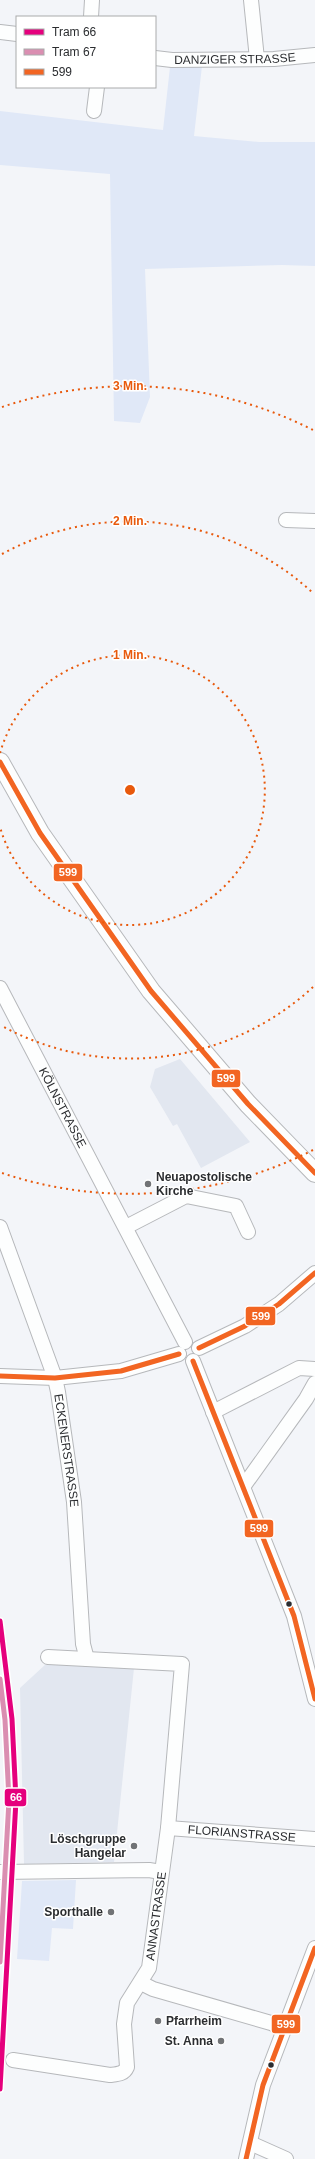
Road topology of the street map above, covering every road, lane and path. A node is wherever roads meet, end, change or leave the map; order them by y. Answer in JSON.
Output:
{"nodes":[{"id":1,"x":92,"y":0,"type":"edge"},
{"id":2,"x":251,"y":0,"type":"edge"},
{"id":3,"x":91,"y":16,"type":"edge"},
{"id":4,"x":0,"y":32,"type":"edge"},
{"id":5,"x":16,"y":34,"type":"edge"},
{"id":6,"x":315,"y":56,"type":"edge"},
{"id":7,"x":156,"y":58,"type":"edge"},
{"id":8,"x":258,"y":59,"type":"junction"},
{"id":9,"x":97,"y":88,"type":"edge"},
{"id":10,"x":94,"y":111,"type":"dead end"},
{"id":11,"x":286,"y":520,"type":"dead end"},
{"id":12,"x":315,"y":521,"type":"edge"},
{"id":13,"x":0,"y":762,"type":"edge"},
{"id":14,"x":0,"y":988,"type":"edge"},
{"id":15,"x":315,"y":1174,"type":"edge"},
{"id":16,"x":0,"y":1227,"type":"edge"},
{"id":17,"x":126,"y":1227,"type":"junction"},
{"id":18,"x":248,"y":1232,"type":"dead end"},
{"id":19,"x":315,"y":1273,"type":"edge"},
{"id":20,"x":182,"y":1348,"type":"junction"},
{"id":21,"x":199,"y":1348,"type":"junction"},
{"id":22,"x":193,"y":1362,"type":"junction"},
{"id":23,"x":315,"y":1369,"type":"edge"},
{"id":24,"x":0,"y":1376,"type":"edge"},
{"id":25,"x":55,"y":1378,"type":"junction"},
{"id":26,"x":315,"y":1383,"type":"edge"},
{"id":27,"x":213,"y":1412,"type":"junction"},
{"id":28,"x":243,"y":1487,"type":"junction"},
{"id":29,"x":48,"y":1657,"type":"dead end"},
{"id":30,"x":87,"y":1659,"type":"junction"},
{"id":31,"x":315,"y":1699,"type":"edge"},
{"id":32,"x":168,"y":1828,"type":"junction"},
{"id":33,"x":315,"y":1839,"type":"edge"},
{"id":34,"x":0,"y":1872,"type":"edge"},
{"id":35,"x":161,"y":1872,"type":"junction"},
{"id":36,"x":315,"y":1948,"type":"edge"},
{"id":37,"x":141,"y":1983,"type":"junction"},
{"id":38,"x":284,"y":2029,"type":"junction"},
{"id":39,"x":13,"y":2060,"type":"dead end"},
{"id":40,"x":250,"y":2143,"type":"junction"},
{"id":41,"x":246,"y":2159,"type":"edge"},
{"id":42,"x":286,"y":2159,"type":"edge"}],
"edges":[{"from":1,"to":3,"type":"street"},
{"from":2,"to":8,"type":"street"},
{"from":4,"to":5,"type":"street"},
{"from":6,"to":8,"type":"street","name":"DANZIGER STRASSE"},
{"from":7,"to":8,"type":"street","name":"DANZIGER STRASSE"},
{"from":9,"to":10,"type":"street"},
{"from":11,"to":12,"type":"street"},
{"from":13,"to":15,"type":"main road"},
{"from":14,"to":17,"type":"street","name":"KÖLNSTRASSE"},
{"from":16,"to":25,"type":"street","name":"ECKENERSTRASSE"},
{"from":17,"to":18,"type":"street"},
{"from":17,"to":20,"type":"street","name":"KÖLNSTRASSE"},
{"from":19,"to":21,"type":"street"},
{"from":20,"to":21,"type":"street"},
{"from":20,"to":22,"type":"street"},
{"from":20,"to":25,"type":"street"},
{"from":21,"to":22,"type":"street"},
{"from":22,"to":27,"type":"street"},
{"from":23,"to":27,"type":"street"},
{"from":24,"to":25,"type":"street"},
{"from":25,"to":30,"type":"street","name":"ECKENERSTRASSE"},
{"from":26,"to":28,"type":"street"},
{"from":27,"to":28,"type":"street"},
{"from":28,"to":31,"type":"street"},
{"from":29,"to":30,"type":"street"},
{"from":30,"to":32,"type":"street","name":"ANNASTRASSE"},
{"from":32,"to":33,"type":"street","name":"FLORIANSTRASSE"},
{"from":32,"to":35,"type":"street","name":"ANNASTRASSE"},
{"from":34,"to":35,"type":"street"},
{"from":35,"to":37,"type":"street","name":"ANNASTRASSE"},
{"from":36,"to":38,"type":"street"},
{"from":37,"to":38,"type":"street"},
{"from":37,"to":39,"type":"street","name":"ANNASTRASSE"},
{"from":38,"to":40,"type":"street"},
{"from":40,"to":41,"type":"street"},
{"from":40,"to":42,"type":"street"}]}
